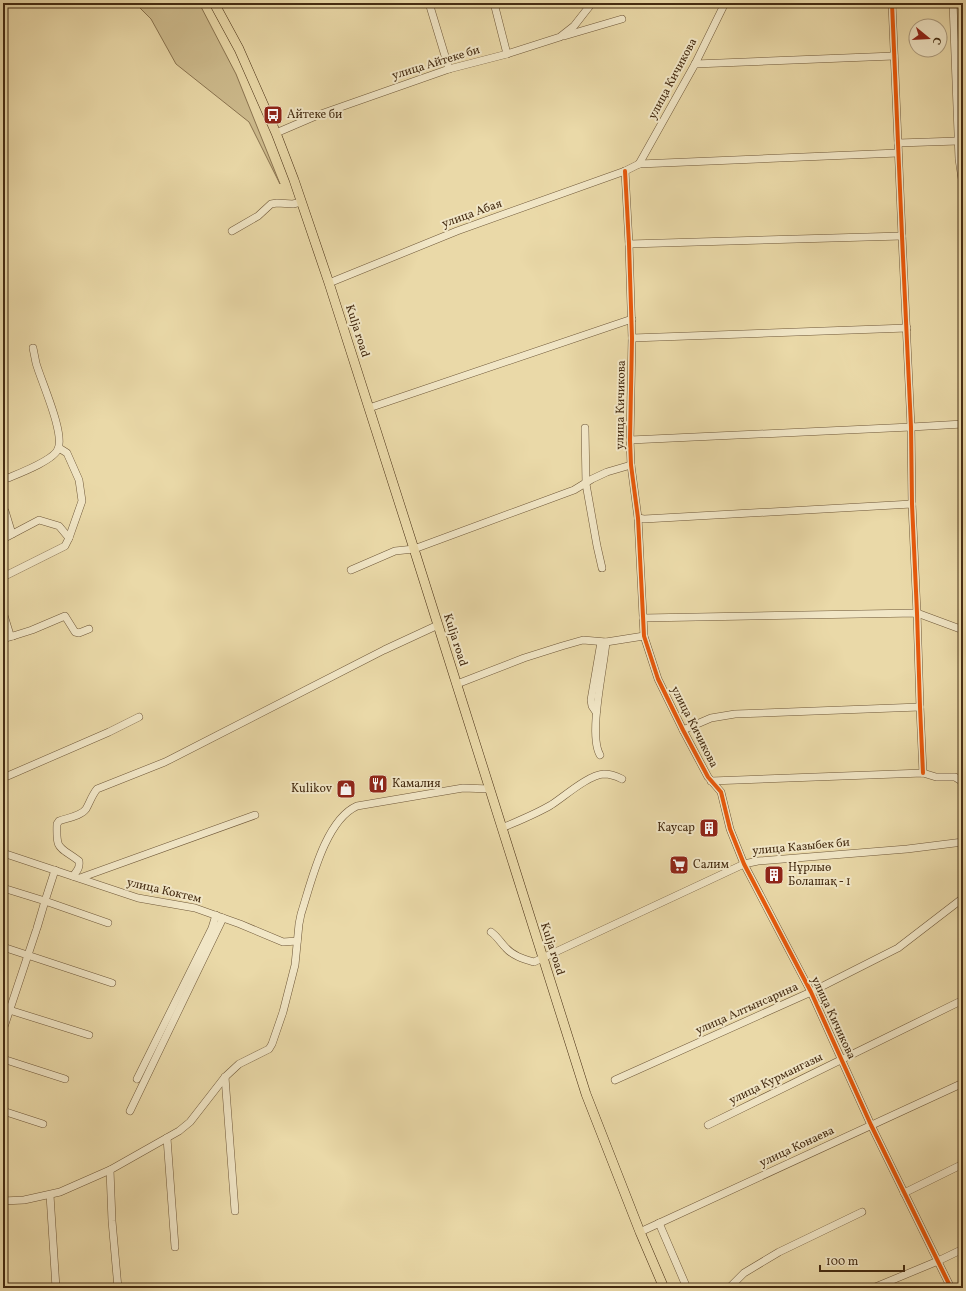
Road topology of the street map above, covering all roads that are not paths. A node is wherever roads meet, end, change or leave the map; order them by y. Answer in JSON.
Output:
{"nodes":[{"id":1,"x":214,"y":3,"type":"edge"},
{"id":2,"x":429,"y":3,"type":"edge"},
{"id":3,"x":494,"y":3,"type":"edge"},
{"id":4,"x":592,"y":3,"type":"edge"},
{"id":5,"x":725,"y":3,"type":"edge"},
{"id":6,"x":892,"y":3,"type":"edge"},
{"id":7,"x":953,"y":3,"type":"edge"},
{"id":8,"x":622,"y":19,"type":"dead end"},
{"id":9,"x":560,"y":37,"type":"junction"},
{"id":10,"x":507,"y":54,"type":"junction"},
{"id":11,"x":894,"y":56,"type":"junction"},
{"id":12,"x":695,"y":64,"type":"junction"},
{"id":13,"x":449,"y":69,"type":"junction"},
{"id":14,"x":276,"y":133,"type":"junction"},
{"id":15,"x":958,"y":140,"type":"junction"},
{"id":16,"x":898,"y":143,"type":"junction"},
{"id":17,"x":898,"y":153,"type":"junction"},
{"id":18,"x":639,"y":164,"type":"junction"},
{"id":19,"x":625,"y":171,"type":"junction"},
{"id":20,"x":963,"y":186,"type":"edge"},
{"id":21,"x":301,"y":202,"type":"junction"},
{"id":22,"x":232,"y":231,"type":"dead end"},
{"id":23,"x":902,"y":236,"type":"junction"},
{"id":24,"x":630,"y":244,"type":"junction"},
{"id":25,"x":329,"y":283,"type":"junction"},
{"id":26,"x":632,"y":319,"type":"junction"},
{"id":27,"x":907,"y":328,"type":"junction"},
{"id":28,"x":632,"y":338,"type":"junction"},
{"id":29,"x":33,"y":348,"type":"dead end"},
{"id":30,"x":369,"y":408,"type":"junction"},
{"id":31,"x":963,"y":424,"type":"edge"},
{"id":32,"x":911,"y":427,"type":"junction"},
{"id":33,"x":585,"y":428,"type":"dead end"},
{"id":34,"x":630,"y":440,"type":"junction"},
{"id":35,"x":59,"y":448,"type":"junction"},
{"id":36,"x":631,"y":465,"type":"junction"},
{"id":37,"x":3,"y":477,"type":"edge"},
{"id":38,"x":586,"y":484,"type":"junction"},
{"id":39,"x":912,"y":504,"type":"junction"},
{"id":40,"x":3,"y":510,"type":"edge"},
{"id":41,"x":638,"y":518,"type":"junction"},
{"id":42,"x":12,"y":534,"type":"junction"},
{"id":43,"x":70,"y":538,"type":"junction"},
{"id":44,"x":3,"y":539,"type":"edge"},
{"id":45,"x":414,"y":548,"type":"junction"},
{"id":46,"x":602,"y":568,"type":"dead end"},
{"id":47,"x":351,"y":570,"type":"dead end"},
{"id":48,"x":3,"y":577,"type":"edge"},
{"id":49,"x":3,"y":612,"type":"edge"},
{"id":50,"x":917,"y":613,"type":"junction"},
{"id":51,"x":643,"y":618,"type":"junction"},
{"id":52,"x":438,"y":625,"type":"junction"},
{"id":53,"x":89,"y":629,"type":"dead end"},
{"id":54,"x":963,"y":630,"type":"edge"},
{"id":55,"x":13,"y":636,"type":"junction"},
{"id":56,"x":644,"y":636,"type":"junction"},
{"id":57,"x":3,"y":639,"type":"edge"},
{"id":58,"x":604,"y":642,"type":"junction"},
{"id":59,"x":457,"y":684,"type":"junction"},
{"id":60,"x":920,"y":707,"type":"junction"},
{"id":61,"x":139,"y":717,"type":"dead end"},
{"id":62,"x":683,"y":730,"type":"junction"},
{"id":63,"x":600,"y":755,"type":"dead end"},
{"id":64,"x":923,"y":774,"type":"junction"},
{"id":65,"x":3,"y":778,"type":"edge"},
{"id":66,"x":622,"y":779,"type":"dead end"},
{"id":67,"x":711,"y":781,"type":"junction"},
{"id":68,"x":963,"y":782,"type":"edge"},
{"id":69,"x":490,"y":789,"type":"junction"},
{"id":70,"x":255,"y":815,"type":"dead end"},
{"id":71,"x":502,"y":828,"type":"junction"},
{"id":72,"x":963,"y":842,"type":"edge"},
{"id":73,"x":3,"y":853,"type":"edge"},
{"id":74,"x":744,"y":864,"type":"junction"},
{"id":75,"x":55,"y":870,"type":"junction"},
{"id":76,"x":76,"y":877,"type":"junction"},
{"id":77,"x":3,"y":888,"type":"edge"},
{"id":78,"x":963,"y":898,"type":"edge"},
{"id":79,"x":45,"y":901,"type":"junction"},
{"id":80,"x":219,"y":916,"type":"junction"},
{"id":81,"x":108,"y":923,"type":"dead end"},
{"id":82,"x":491,"y":932,"type":"dead end"},
{"id":83,"x":297,"y":941,"type":"junction"},
{"id":84,"x":3,"y":947,"type":"edge"},
{"id":85,"x":28,"y":956,"type":"junction"},
{"id":86,"x":542,"y":959,"type":"junction"},
{"id":87,"x":112,"y":983,"type":"dead end"},
{"id":88,"x":811,"y":992,"type":"junction"},
{"id":89,"x":963,"y":1000,"type":"edge"},
{"id":90,"x":6,"y":1009,"type":"edge"},
{"id":91,"x":3,"y":1030,"type":"edge"},
{"id":92,"x":89,"y":1035,"type":"dead end"},
{"id":93,"x":3,"y":1059,"type":"edge"},
{"id":94,"x":841,"y":1059,"type":"junction"},
{"id":95,"x":225,"y":1077,"type":"junction"},
{"id":96,"x":65,"y":1079,"type":"dead end"},
{"id":97,"x":137,"y":1079,"type":"dead end"},
{"id":98,"x":615,"y":1080,"type":"dead end"},
{"id":99,"x":963,"y":1083,"type":"edge"},
{"id":100,"x":3,"y":1111,"type":"edge"},
{"id":101,"x":130,"y":1111,"type":"dead end"},
{"id":102,"x":43,"y":1124,"type":"dead end"},
{"id":103,"x":708,"y":1125,"type":"dead end"},
{"id":104,"x":871,"y":1125,"type":"junction"},
{"id":105,"x":167,"y":1138,"type":"junction"},
{"id":106,"x":963,"y":1164,"type":"edge"},
{"id":107,"x":110,"y":1170,"type":"junction"},
{"id":108,"x":904,"y":1193,"type":"junction"},
{"id":109,"x":50,"y":1195,"type":"junction"},
{"id":110,"x":3,"y":1201,"type":"edge"},
{"id":111,"x":235,"y":1211,"type":"dead end"},
{"id":112,"x":862,"y":1212,"type":"dead end"},
{"id":113,"x":659,"y":1223,"type":"junction"},
{"id":114,"x":640,"y":1232,"type":"junction"},
{"id":115,"x":175,"y":1247,"type":"dead end"},
{"id":116,"x":963,"y":1249,"type":"edge"},
{"id":117,"x":938,"y":1261,"type":"junction"},
{"id":118,"x":56,"y":1288,"type":"edge"},
{"id":119,"x":118,"y":1288,"type":"edge"},
{"id":120,"x":664,"y":1288,"type":"edge"},
{"id":121,"x":687,"y":1288,"type":"edge"},
{"id":122,"x":729,"y":1288,"type":"edge"},
{"id":123,"x":873,"y":1288,"type":"edge"},
{"id":124,"x":951,"y":1288,"type":"edge"}],
"edges":[{"from":1,"to":14,"type":"main road","name":"Kulja road"},
{"from":2,"to":13,"type":"street"},
{"from":3,"to":10,"type":"street"},
{"from":4,"to":9,"type":"street","name":"улица Айтеке би"},
{"from":5,"to":12,"type":"street","name":"улица Кичикова"},
{"from":6,"to":11,"type":"street"},
{"from":7,"to":15,"type":"street"},
{"from":8,"to":9,"type":"street"},
{"from":9,"to":10,"type":"street","name":"улица Айтеке би"},
{"from":10,"to":13,"type":"street","name":"улица Айтеке би"},
{"from":11,"to":12,"type":"street"},
{"from":11,"to":16,"type":"street"},
{"from":12,"to":18,"type":"street","name":"улица Кичикова"},
{"from":13,"to":14,"type":"street","name":"улица Айтеке би"},
{"from":14,"to":21,"type":"main road","name":"Kulja road"},
{"from":15,"to":16,"type":"street"},
{"from":15,"to":20,"type":"street"},
{"from":16,"to":17,"type":"street"},
{"from":17,"to":18,"type":"street"},
{"from":17,"to":23,"type":"street"},
{"from":18,"to":19,"type":"street","name":"улица Абая"},
{"from":19,"to":24,"type":"street","name":"улица Кичикова"},
{"from":19,"to":25,"type":"street","name":"улица Абая"},
{"from":21,"to":22,"type":"street"},
{"from":21,"to":25,"type":"main road","name":"Kulja road"},
{"from":23,"to":24,"type":"street"},
{"from":23,"to":27,"type":"street"},
{"from":24,"to":26,"type":"street","name":"улица Кичикова"},
{"from":25,"to":30,"type":"main road","name":"Kulja road"},
{"from":26,"to":28,"type":"street","name":"улица Кичикова"},
{"from":26,"to":30,"type":"street"},
{"from":27,"to":28,"type":"street"},
{"from":27,"to":32,"type":"street"},
{"from":28,"to":34,"type":"street","name":"улица Кичикова"},
{"from":29,"to":35,"type":"street"},
{"from":30,"to":45,"type":"main road","name":"Kulja road"},
{"from":31,"to":32,"type":"street"},
{"from":32,"to":34,"type":"street"},
{"from":32,"to":39,"type":"street"},
{"from":33,"to":38,"type":"street"},
{"from":34,"to":36,"type":"street","name":"улица Кичикова"},
{"from":35,"to":37,"type":"street"},
{"from":35,"to":43,"type":"street"},
{"from":36,"to":38,"type":"street"},
{"from":36,"to":41,"type":"street","name":"улица Кичикова"},
{"from":38,"to":45,"type":"street"},
{"from":38,"to":46,"type":"street"},
{"from":39,"to":41,"type":"street"},
{"from":39,"to":50,"type":"street"},
{"from":40,"to":42,"type":"street"},
{"from":41,"to":51,"type":"street","name":"улица Кичикова"},
{"from":42,"to":43,"type":"street"},
{"from":42,"to":44,"type":"street"},
{"from":43,"to":48,"type":"street"},
{"from":45,"to":47,"type":"street"},
{"from":45,"to":52,"type":"main road","name":"Kulja road"},
{"from":49,"to":55,"type":"street"},
{"from":50,"to":51,"type":"street"},
{"from":50,"to":54,"type":"street"},
{"from":50,"to":60,"type":"street"},
{"from":51,"to":56,"type":"street","name":"улица Кичикова"},
{"from":52,"to":59,"type":"main road","name":"Kulja road"},
{"from":52,"to":76,"type":"street"},
{"from":53,"to":55,"type":"street"},
{"from":55,"to":57,"type":"street"},
{"from":56,"to":58,"type":"street"},
{"from":56,"to":62,"type":"street","name":"улица Кичикова"},
{"from":58,"to":59,"type":"street"},
{"from":58,"to":63,"type":"street"},
{"from":59,"to":69,"type":"main road","name":"Kulja road"},
{"from":60,"to":62,"type":"street"},
{"from":60,"to":64,"type":"street"},
{"from":61,"to":65,"type":"street"},
{"from":62,"to":67,"type":"street","name":"улица Кичикова"},
{"from":64,"to":67,"type":"street"},
{"from":64,"to":68,"type":"street"},
{"from":66,"to":71,"type":"street"},
{"from":67,"to":74,"type":"street","name":"улица Кичикова"},
{"from":69,"to":71,"type":"main road","name":"Kulja road"},
{"from":69,"to":83,"type":"street"},
{"from":70,"to":76,"type":"street"},
{"from":71,"to":86,"type":"main road","name":"Kulja road"},
{"from":72,"to":74,"type":"street","name":"улица Казыбек би"},
{"from":73,"to":75,"type":"street","name":"улица Коктем"},
{"from":74,"to":86,"type":"street","name":"улица Казыбек би"},
{"from":74,"to":88,"type":"street","name":"улица Кичикова"},
{"from":75,"to":76,"type":"street","name":"улица Коктем"},
{"from":75,"to":79,"type":"street"},
{"from":76,"to":80,"type":"street","name":"улица Коктем"},
{"from":77,"to":79,"type":"street"},
{"from":78,"to":88,"type":"street","name":"улица Алтынсарина"},
{"from":79,"to":81,"type":"street"},
{"from":79,"to":85,"type":"street"},
{"from":80,"to":83,"type":"street","name":"улица Коктем"},
{"from":80,"to":97,"type":"street"},
{"from":80,"to":101,"type":"street"},
{"from":82,"to":86,"type":"street"},
{"from":83,"to":95,"type":"street"},
{"from":84,"to":85,"type":"street"},
{"from":85,"to":87,"type":"street"},
{"from":85,"to":90,"type":"street"},
{"from":86,"to":114,"type":"main road","name":"Kulja road"},
{"from":88,"to":94,"type":"street","name":"улица Кичикова"},
{"from":88,"to":98,"type":"street","name":"улица Алтынсарина"},
{"from":89,"to":94,"type":"street","name":"улица Курмангазы"},
{"from":90,"to":91,"type":"street"},
{"from":90,"to":92,"type":"street"},
{"from":93,"to":96,"type":"street"},
{"from":94,"to":103,"type":"street","name":"улица Курмангазы"},
{"from":94,"to":104,"type":"street","name":"улица Кичикова"},
{"from":95,"to":105,"type":"street"},
{"from":95,"to":111,"type":"street"},
{"from":99,"to":104,"type":"street","name":"улица Конаева"},
{"from":100,"to":102,"type":"street"},
{"from":104,"to":108,"type":"street","name":"улица Кичикова"},
{"from":104,"to":113,"type":"street","name":"улица Конаева"},
{"from":105,"to":107,"type":"street"},
{"from":105,"to":115,"type":"street"},
{"from":106,"to":108,"type":"street"},
{"from":107,"to":109,"type":"street"},
{"from":107,"to":119,"type":"street"},
{"from":108,"to":117,"type":"street","name":"улица Кичикова"},
{"from":109,"to":110,"type":"street"},
{"from":109,"to":118,"type":"street"},
{"from":112,"to":122,"type":"street"},
{"from":113,"to":114,"type":"street","name":"улица Конаева"},
{"from":113,"to":121,"type":"street"},
{"from":114,"to":120,"type":"main road","name":"Kulja road"},
{"from":116,"to":117,"type":"street"},
{"from":117,"to":123,"type":"street"},
{"from":117,"to":124,"type":"street","name":"улица Кичикова"}]}
